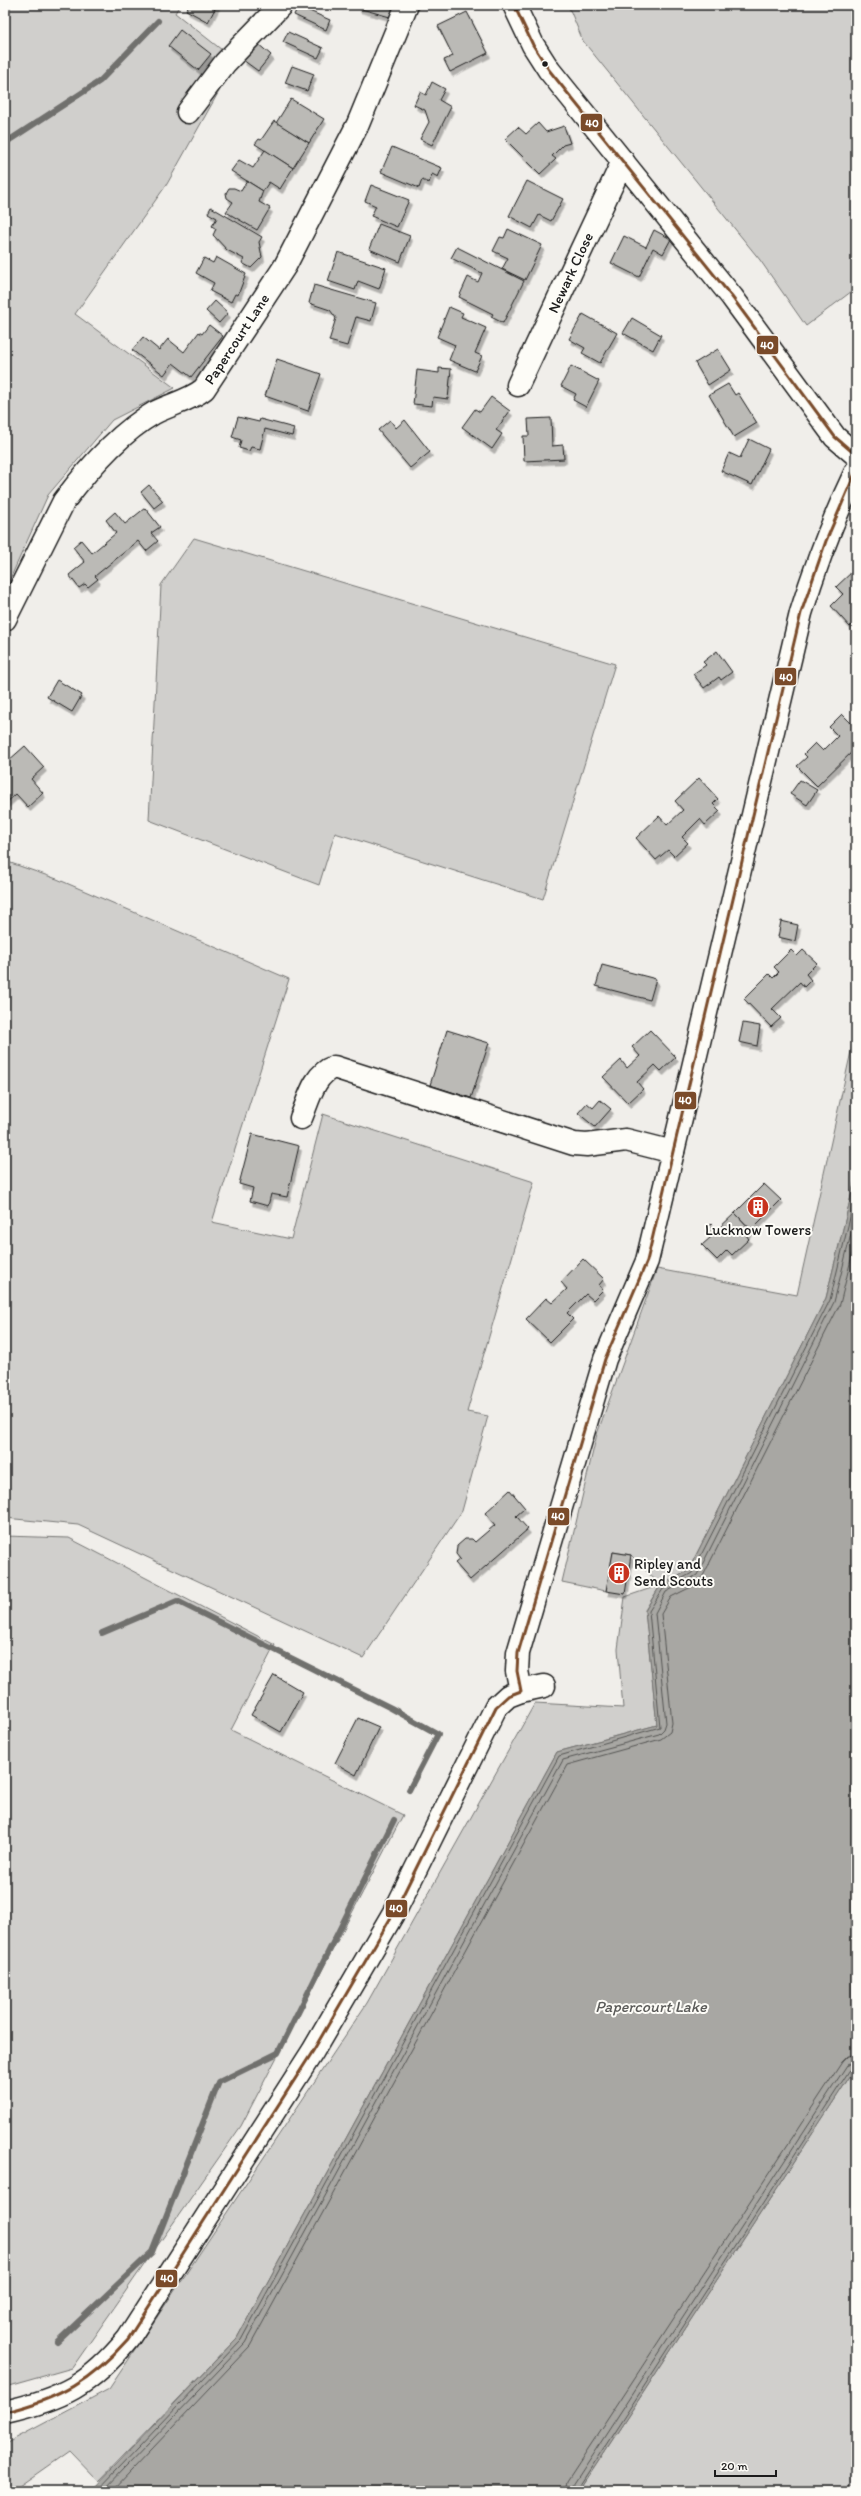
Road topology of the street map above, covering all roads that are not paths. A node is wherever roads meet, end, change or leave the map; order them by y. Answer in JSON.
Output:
{"nodes":[{"id":1,"x":281,"y":5,"type":"edge"},
{"id":2,"x":407,"y":5,"type":"edge"},
{"id":3,"x":514,"y":5,"type":"edge"},
{"id":4,"x":188,"y":112,"type":"dead end"},
{"id":5,"x":623,"y":161,"type":"junction"},
{"id":6,"x":518,"y":385,"type":"dead end"},
{"id":7,"x":856,"y":455,"type":"edge"},
{"id":8,"x":856,"y":470,"type":"edge"},
{"id":9,"x":5,"y":619,"type":"edge"},
{"id":10,"x":301,"y":1118,"type":"dead end"},
{"id":11,"x":672,"y":1152,"type":"junction"},
{"id":12,"x":544,"y":1686,"type":"dead end"},
{"id":13,"x":521,"y":1691,"type":"junction"},
{"id":14,"x":5,"y":2412,"type":"edge"}],
"edges":[{"from":1,"to":4,"type":"street"},
{"from":2,"to":9,"type":"street","name":"Papercourt Lane"},
{"from":3,"to":5,"type":"street"},
{"from":5,"to":6,"type":"street","name":"Newark Close"},
{"from":5,"to":7,"type":"street"},
{"from":8,"to":11,"type":"street"},
{"from":10,"to":11,"type":"street"},
{"from":11,"to":13,"type":"street"},
{"from":12,"to":13,"type":"street"},
{"from":13,"to":14,"type":"street"}]}
